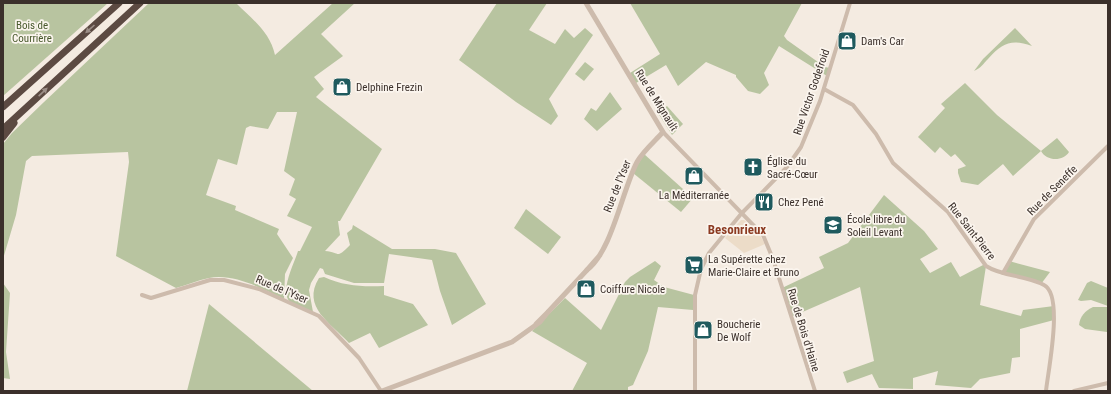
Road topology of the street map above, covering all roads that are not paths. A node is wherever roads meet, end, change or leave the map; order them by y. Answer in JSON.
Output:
{"nodes":[{"id":1,"x":119,"y":3,"type":"edge"},
{"id":2,"x":140,"y":3,"type":"edge"},
{"id":3,"x":586,"y":3,"type":"edge"},
{"id":4,"x":850,"y":3,"type":"edge"},
{"id":5,"x":824,"y":89,"type":"junction"},
{"id":6,"x":20,"y":91,"type":"junction"},
{"id":7,"x":3,"y":103,"type":"edge"},
{"id":8,"x":3,"y":107,"type":"edge"},
{"id":9,"x":19,"y":114,"type":"junction"},
{"id":10,"x":3,"y":129,"type":"edge"},
{"id":11,"x":663,"y":132,"type":"junction"},
{"id":12,"x":3,"y":137,"type":"edge"},
{"id":13,"x":1108,"y":146,"type":"edge"},
{"id":14,"x":741,"y":214,"type":"junction"},
{"id":15,"x":1003,"y":273,"type":"junction"},
{"id":16,"x":142,"y":295,"type":"dead end"},
{"id":17,"x":1108,"y":383,"type":"edge"},
{"id":18,"x":382,"y":391,"type":"edge"},
{"id":19,"x":695,"y":391,"type":"edge"},
{"id":20,"x":815,"y":391,"type":"edge"},
{"id":21,"x":1046,"y":391,"type":"edge"},
{"id":22,"x":1074,"y":391,"type":"edge"}],
"edges":[{"from":1,"to":6,"type":"highway","one_way":true},
{"from":9,"to":2,"type":"highway","one_way":true},
{"from":3,"to":11,"type":"street","name":"Rue de Mignault"},
{"from":4,"to":5,"type":"street","name":"Rue Victor Godefroid"},
{"from":5,"to":14,"type":"street","name":"Rue Victor Godefroid"},
{"from":5,"to":15,"type":"street","name":"Rue Saint-Pierre"},
{"from":6,"to":7,"type":"highway"},
{"from":6,"to":8,"type":"highway"},
{"from":9,"to":10,"type":"highway"},
{"from":9,"to":12,"type":"highway"},
{"from":11,"to":14,"type":"street","name":"Rue de Mignault"},
{"from":11,"to":18,"type":"street","name":"Rue de l'Yser"},
{"from":13,"to":15,"type":"street","name":"Rue de Seneffe"},
{"from":14,"to":19,"type":"street","name":"Rue Victor Godefroid"},
{"from":14,"to":20,"type":"street","name":"Rue de Bois d'Haine"},
{"from":15,"to":21,"type":"street","name":"Rue Saint-Pierre"},
{"from":16,"to":18,"type":"street","name":"Rue de l'Yser"},
{"from":17,"to":22,"type":"street"}]}
